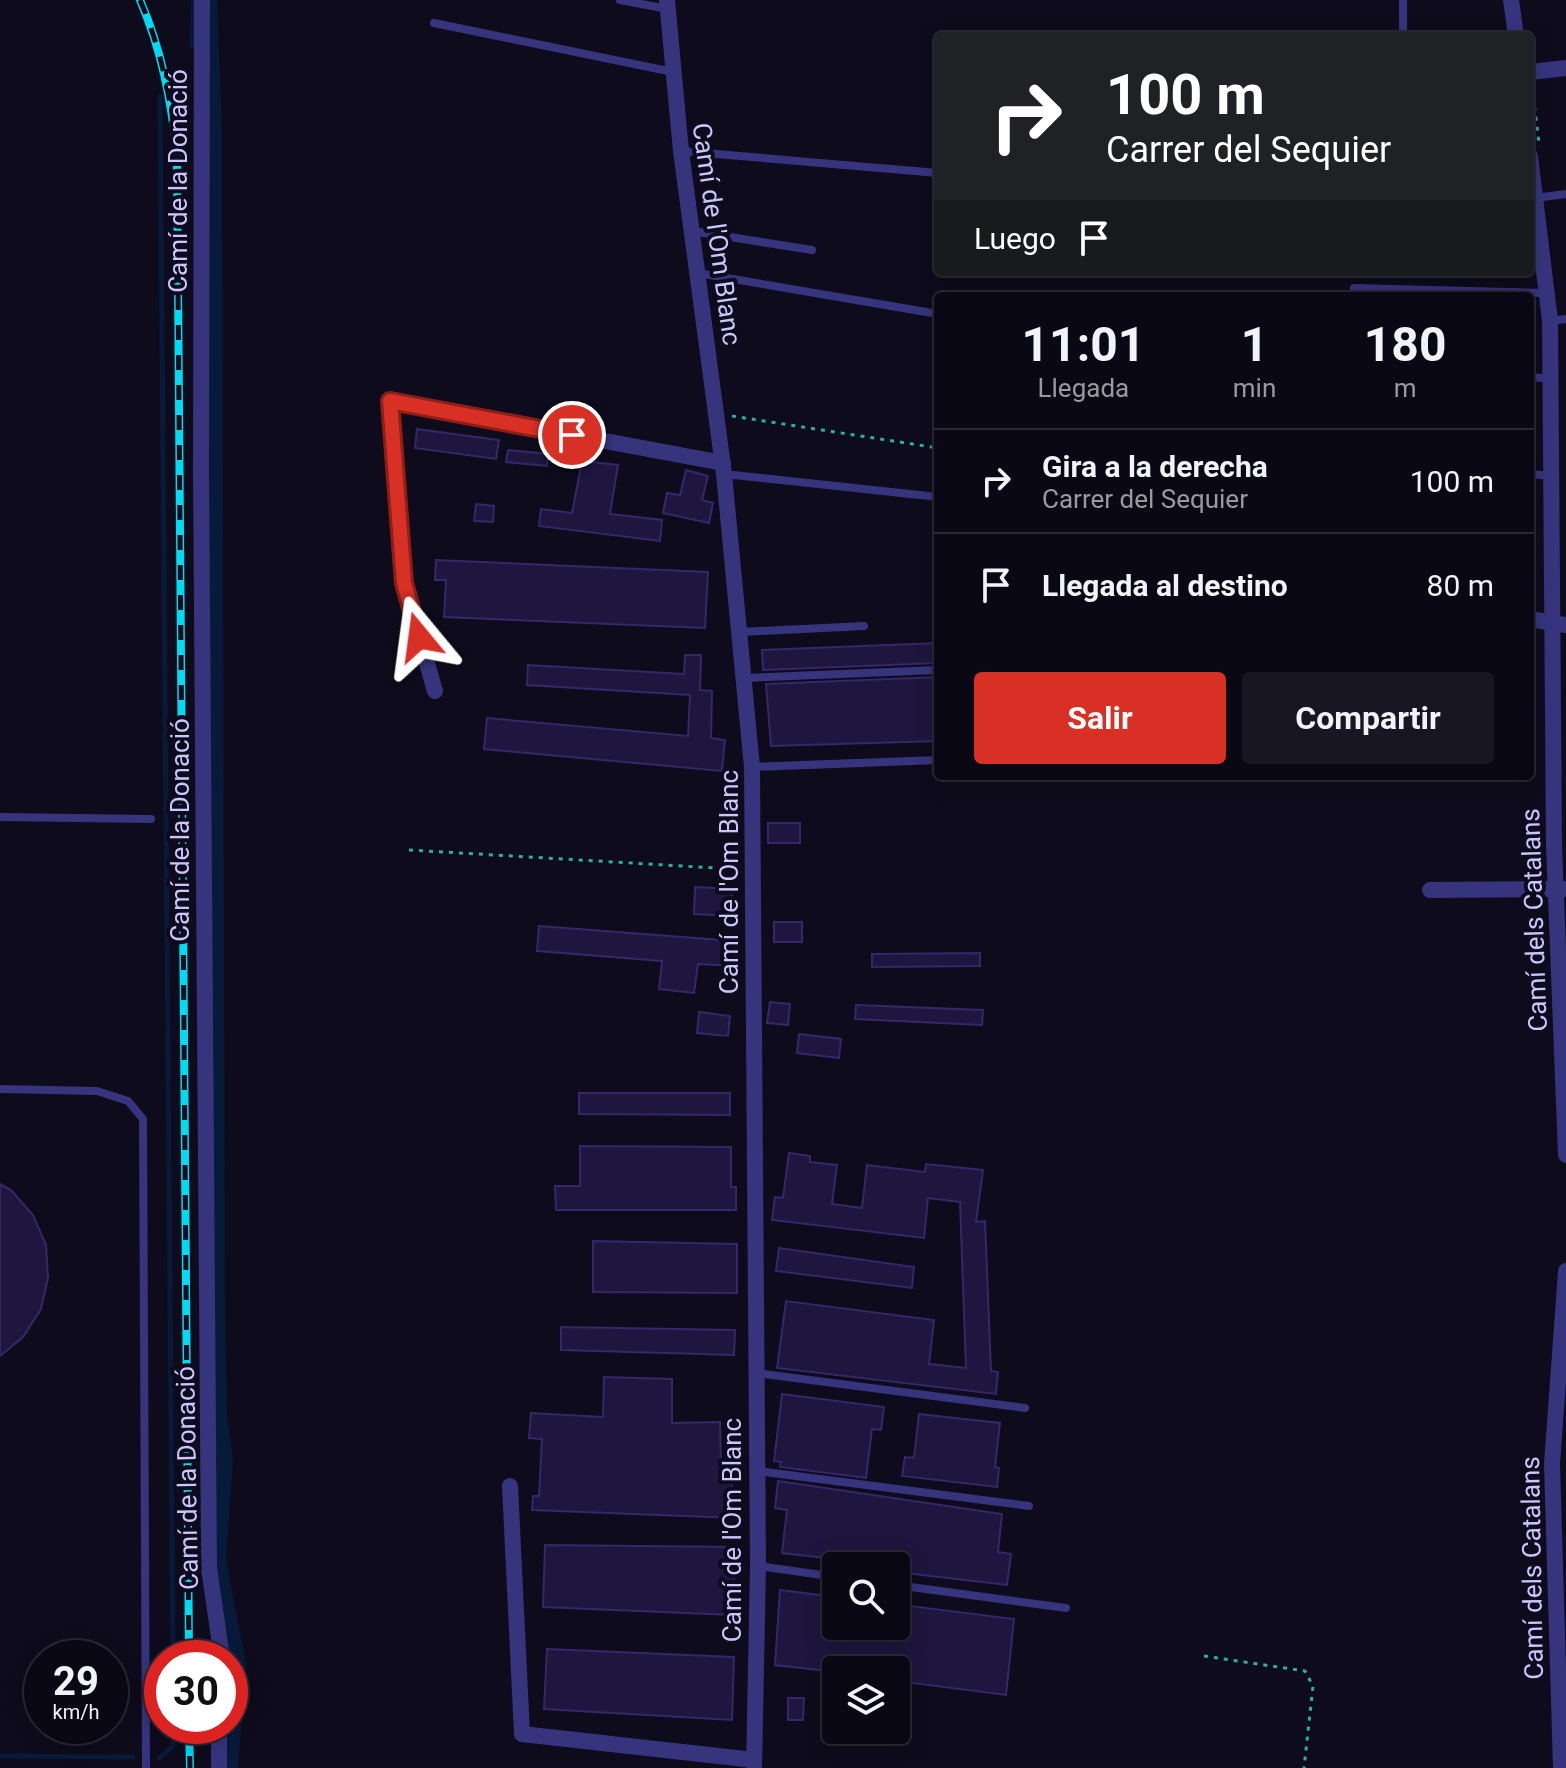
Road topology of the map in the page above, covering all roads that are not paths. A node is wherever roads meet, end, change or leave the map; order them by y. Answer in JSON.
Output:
{"nodes":[{"id":1,"x":202,"y":0,"type":"edge"},
{"id":2,"x":620,"y":0,"type":"edge"},
{"id":3,"x":1403,"y":0,"type":"edge"},
{"id":4,"x":1511,"y":0,"type":"edge"},
{"id":5,"x":667,"y":5,"type":"edge"},
{"id":6,"x":434,"y":23,"type":"dead end"},
{"id":7,"x":1403,"y":32,"type":"edge"},
{"id":8,"x":1515,"y":32,"type":"edge"},
{"id":9,"x":1566,"y":68,"type":"edge"},
{"id":10,"x":673,"y":72,"type":"junction"},
{"id":11,"x":1534,"y":72,"type":"edge"},
{"id":12,"x":681,"y":151,"type":"junction"},
{"id":13,"x":934,"y":173,"type":"edge"},
{"id":14,"x":1534,"y":190,"type":"edge"},
{"id":15,"x":1566,"y":194,"type":"edge"},
{"id":16,"x":1535,"y":198,"type":"junction"},
{"id":17,"x":692,"y":231,"type":"junction"},
{"id":18,"x":812,"y":250,"type":"dead end"},
{"id":19,"x":698,"y":273,"type":"junction"},
{"id":20,"x":1354,"y":288,"type":"dead end"},
{"id":21,"x":1508,"y":292,"type":"edge"},
{"id":22,"x":1534,"y":293,"type":"edge"},
{"id":23,"x":1546,"y":293,"type":"junction"},
{"id":24,"x":934,"y":313,"type":"edge"},
{"id":25,"x":1558,"y":320,"type":"edge"},
{"id":26,"x":1534,"y":377,"type":"edge"},
{"id":27,"x":1552,"y":379,"type":"junction"},
{"id":28,"x":724,"y":468,"type":"junction"},
{"id":29,"x":1534,"y":474,"type":"edge"},
{"id":30,"x":1552,"y":476,"type":"junction"},
{"id":31,"x":934,"y":496,"type":"edge"},
{"id":32,"x":1534,"y":620,"type":"edge"},
{"id":33,"x":1560,"y":625,"type":"edge"},
{"id":34,"x":864,"y":626,"type":"dead end"},
{"id":35,"x":740,"y":632,"type":"junction"},
{"id":36,"x":934,"y":670,"type":"edge"},
{"id":37,"x":746,"y":678,"type":"junction"},
{"id":38,"x":435,"y":691,"type":"dead end"},
{"id":39,"x":934,"y":760,"type":"edge"},
{"id":40,"x":752,"y":767,"type":"junction"},
{"id":41,"x":0,"y":817,"type":"edge"},
{"id":42,"x":151,"y":819,"type":"dead end"},
{"id":43,"x":1430,"y":890,"type":"dead end"},
{"id":44,"x":1561,"y":890,"type":"edge"},
{"id":45,"x":0,"y":1089,"type":"edge"},
{"id":46,"x":1566,"y":1155,"type":"edge"},
{"id":47,"x":1566,"y":1271,"type":"edge"},
{"id":48,"x":756,"y":1373,"type":"junction"},
{"id":49,"x":1025,"y":1408,"type":"dead end"},
{"id":50,"x":757,"y":1471,"type":"junction"},
{"id":51,"x":510,"y":1486,"type":"dead end"},
{"id":52,"x":1029,"y":1506,"type":"dead end"},
{"id":53,"x":758,"y":1566,"type":"junction"},
{"id":54,"x":822,"y":1575,"type":"edge"},
{"id":55,"x":910,"y":1587,"type":"edge"},
{"id":56,"x":1066,"y":1608,"type":"dead end"},
{"id":57,"x":219,"y":1640,"type":"edge"},
{"id":58,"x":219,"y":1744,"type":"edge"},
{"id":59,"x":754,"y":1764,"type":"edge"},
{"id":60,"x":146,"y":1768,"type":"edge"},
{"id":61,"x":219,"y":1768,"type":"edge"},
{"id":62,"x":1561,"y":1768,"type":"edge"}],
"edges":[{"from":1,"to":57,"type":"street","name":"Camí de la Donació"},
{"from":2,"to":5,"type":"lane"},
{"from":3,"to":7,"type":"lane"},
{"from":4,"to":8,"type":"street"},
{"from":5,"to":10,"type":"street","name":"Camí de l'Om Blanc"},
{"from":6,"to":10,"type":"lane"},
{"from":9,"to":11,"type":"street"},
{"from":10,"to":12,"type":"street","name":"Camí de l'Om Blanc"},
{"from":12,"to":13,"type":"lane"},
{"from":12,"to":17,"type":"street","name":"Camí de l'Om Blanc"},
{"from":14,"to":16,"type":"street","name":"Camí dels Catalans"},
{"from":15,"to":16,"type":"lane"},
{"from":16,"to":23,"type":"street","name":"Camí dels Catalans"},
{"from":17,"to":18,"type":"lane"},
{"from":17,"to":19,"type":"street","name":"Camí de l'Om Blanc"},
{"from":19,"to":24,"type":"lane"},
{"from":19,"to":28,"type":"street","name":"Camí de l'Om Blanc"},
{"from":20,"to":21,"type":"lane"},
{"from":22,"to":23,"type":"lane"},
{"from":23,"to":25,"type":"street","name":"Camí dels Catalans"},
{"from":25,"to":27,"type":"street","name":"Camí dels Catalans"},
{"from":26,"to":27,"type":"lane"},
{"from":27,"to":30,"type":"street","name":"Camí dels Catalans"},
{"from":28,"to":31,"type":"lane"},
{"from":28,"to":35,"type":"street","name":"Camí de l'Om Blanc"},
{"from":28,"to":38,"type":"street"},
{"from":29,"to":30,"type":"lane"},
{"from":30,"to":33,"type":"street","name":"Camí dels Catalans"},
{"from":32,"to":33,"type":"street"},
{"from":33,"to":44,"type":"street","name":"Camí dels Catalans"},
{"from":34,"to":35,"type":"lane"},
{"from":35,"to":37,"type":"street","name":"Camí de l'Om Blanc"},
{"from":36,"to":37,"type":"lane"},
{"from":37,"to":40,"type":"street","name":"Camí de l'Om Blanc"},
{"from":39,"to":40,"type":"lane"},
{"from":40,"to":48,"type":"street","name":"Camí de l'Om Blanc"},
{"from":41,"to":42,"type":"lane"},
{"from":43,"to":44,"type":"street"},
{"from":44,"to":46,"type":"street","name":"Camí dels Catalans"},
{"from":45,"to":60,"type":"lane"},
{"from":47,"to":62,"type":"street","name":"Camí dels Catalans"},
{"from":48,"to":49,"type":"lane"},
{"from":48,"to":50,"type":"street","name":"Camí de l'Om Blanc"},
{"from":50,"to":52,"type":"lane"},
{"from":50,"to":53,"type":"street","name":"Camí de l'Om Blanc"},
{"from":51,"to":59,"type":"street"},
{"from":53,"to":54,"type":"lane"},
{"from":53,"to":59,"type":"street","name":"Camí de l'Om Blanc"},
{"from":55,"to":56,"type":"lane"},
{"from":58,"to":61,"type":"street"}]}
